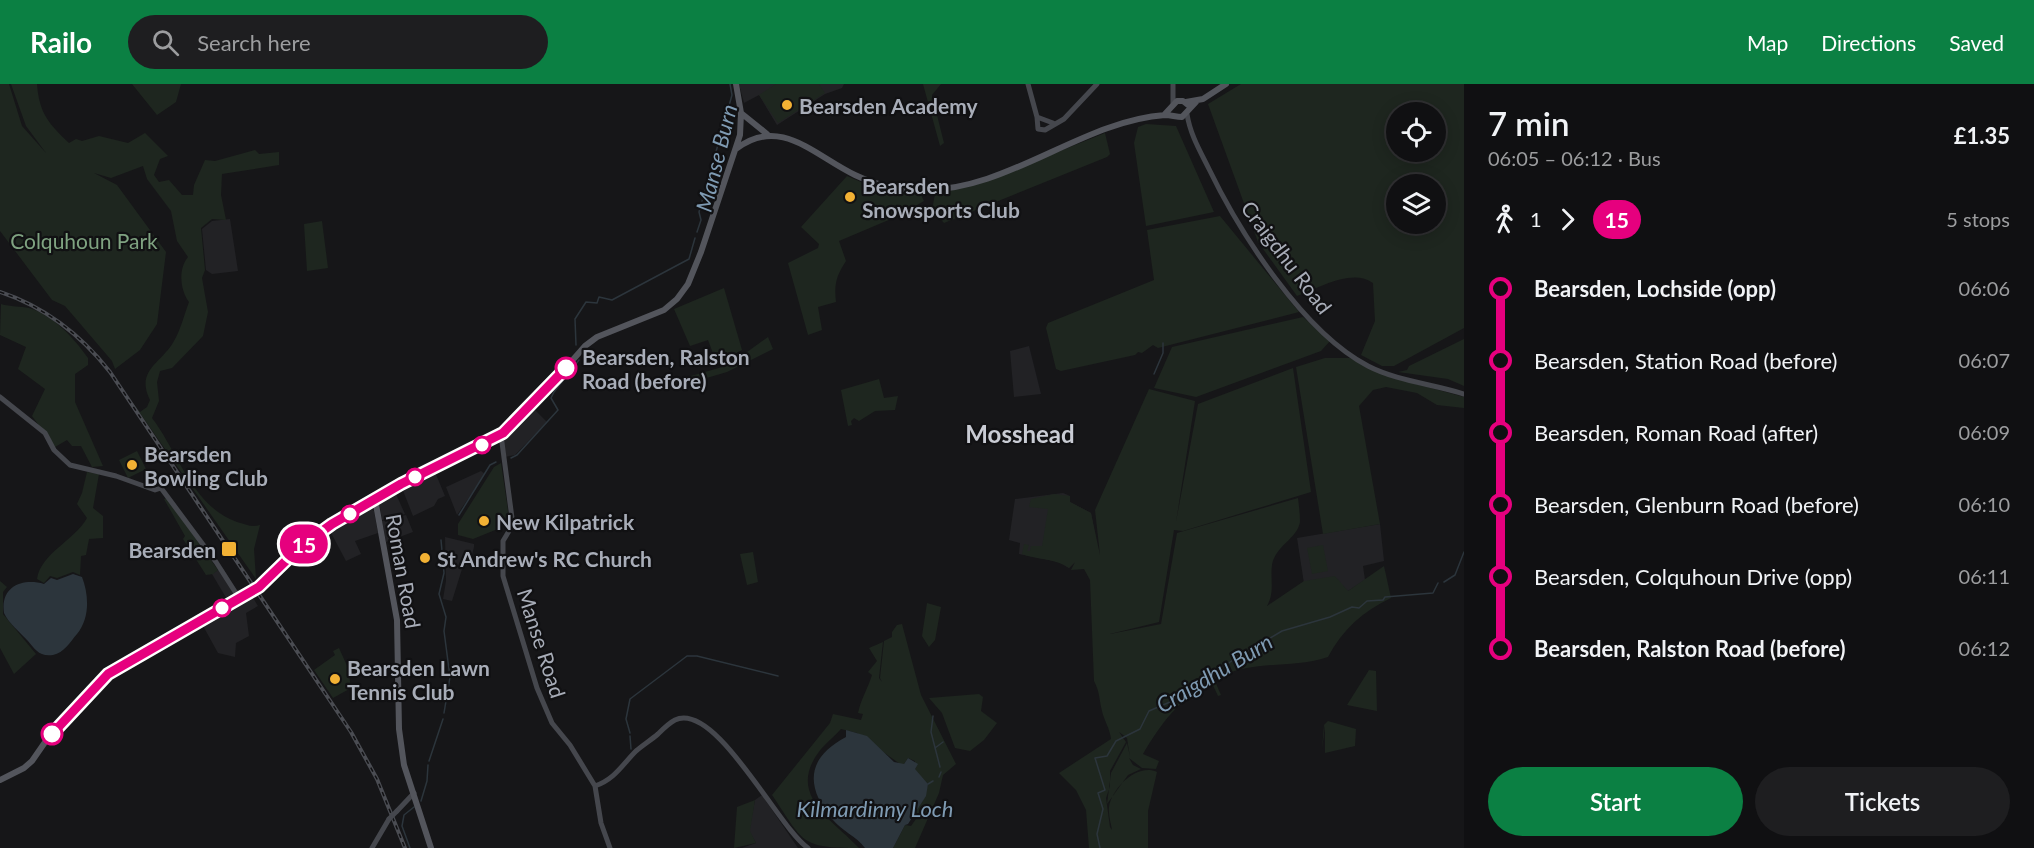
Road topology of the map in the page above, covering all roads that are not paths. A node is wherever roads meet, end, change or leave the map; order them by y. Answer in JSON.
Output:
{"nodes":[{"id":1,"x":736,"y":84,"type":"edge"},
{"id":2,"x":1028,"y":84,"type":"edge"},
{"id":3,"x":1097,"y":84,"type":"edge"},
{"id":4,"x":1173,"y":84,"type":"edge"},
{"id":5,"x":1226,"y":84,"type":"edge"},
{"id":6,"x":1174,"y":94,"type":"junction"},
{"id":7,"x":1172,"y":106,"type":"junction"},
{"id":8,"x":1183,"y":110,"type":"junction"},
{"id":9,"x":741,"y":113,"type":"junction"},
{"id":10,"x":1164,"y":115,"type":"junction"},
{"id":11,"x":767,"y":134,"type":"junction"},
{"id":12,"x":736,"y":149,"type":"junction"},
{"id":13,"x":1464,"y":394,"type":"edge"},
{"id":14,"x":0,"y":397,"type":"edge"},
{"id":15,"x":501,"y":435,"type":"junction"},
{"id":16,"x":375,"y":499,"type":"junction"},
{"id":17,"x":239,"y":598,"type":"junction"},
{"id":18,"x":0,"y":780,"type":"edge"},
{"id":19,"x":595,"y":786,"type":"junction"},
{"id":20,"x":414,"y":793,"type":"junction"},
{"id":21,"x":372,"y":848,"type":"edge"},
{"id":22,"x":431,"y":848,"type":"edge"},
{"id":23,"x":610,"y":848,"type":"edge"},
{"id":24,"x":808,"y":848,"type":"edge"}],
"edges":[{"from":1,"to":9,"type":"main road"},
{"from":2,"to":3,"type":"street"},
{"from":4,"to":6,"type":"street"},
{"from":5,"to":8,"type":"main road"},
{"from":6,"to":7,"type":"street"},
{"from":6,"to":8,"type":"street","name":"Craigdhu Road"},
{"from":7,"to":8,"type":"main road"},
{"from":7,"to":8,"type":"main road"},
{"from":7,"to":10,"type":"main road"},
{"from":8,"to":10,"type":"main road"},
{"from":8,"to":13,"type":"street","name":"Craigdhu Road"},
{"from":9,"to":11,"type":"main road"},
{"from":9,"to":12,"type":"main road"},
{"from":10,"to":11,"type":"main road"},
{"from":11,"to":12,"type":"main road"},
{"from":12,"to":15,"type":"main road"},
{"from":14,"to":17,"type":"street"},
{"from":15,"to":16,"type":"main road"},
{"from":15,"to":19,"type":"street","name":"Manse Road"},
{"from":16,"to":17,"type":"main road","bridge":true},
{"from":16,"to":20,"type":"main road","name":"Roman Road"},
{"from":17,"to":18,"type":"main road"},
{"from":19,"to":23,"type":"street","name":"Manse Road"},
{"from":19,"to":24,"type":"street"},
{"from":20,"to":21,"type":"street","bridge":true},
{"from":20,"to":22,"type":"main road","name":"Roman Road"}]}
